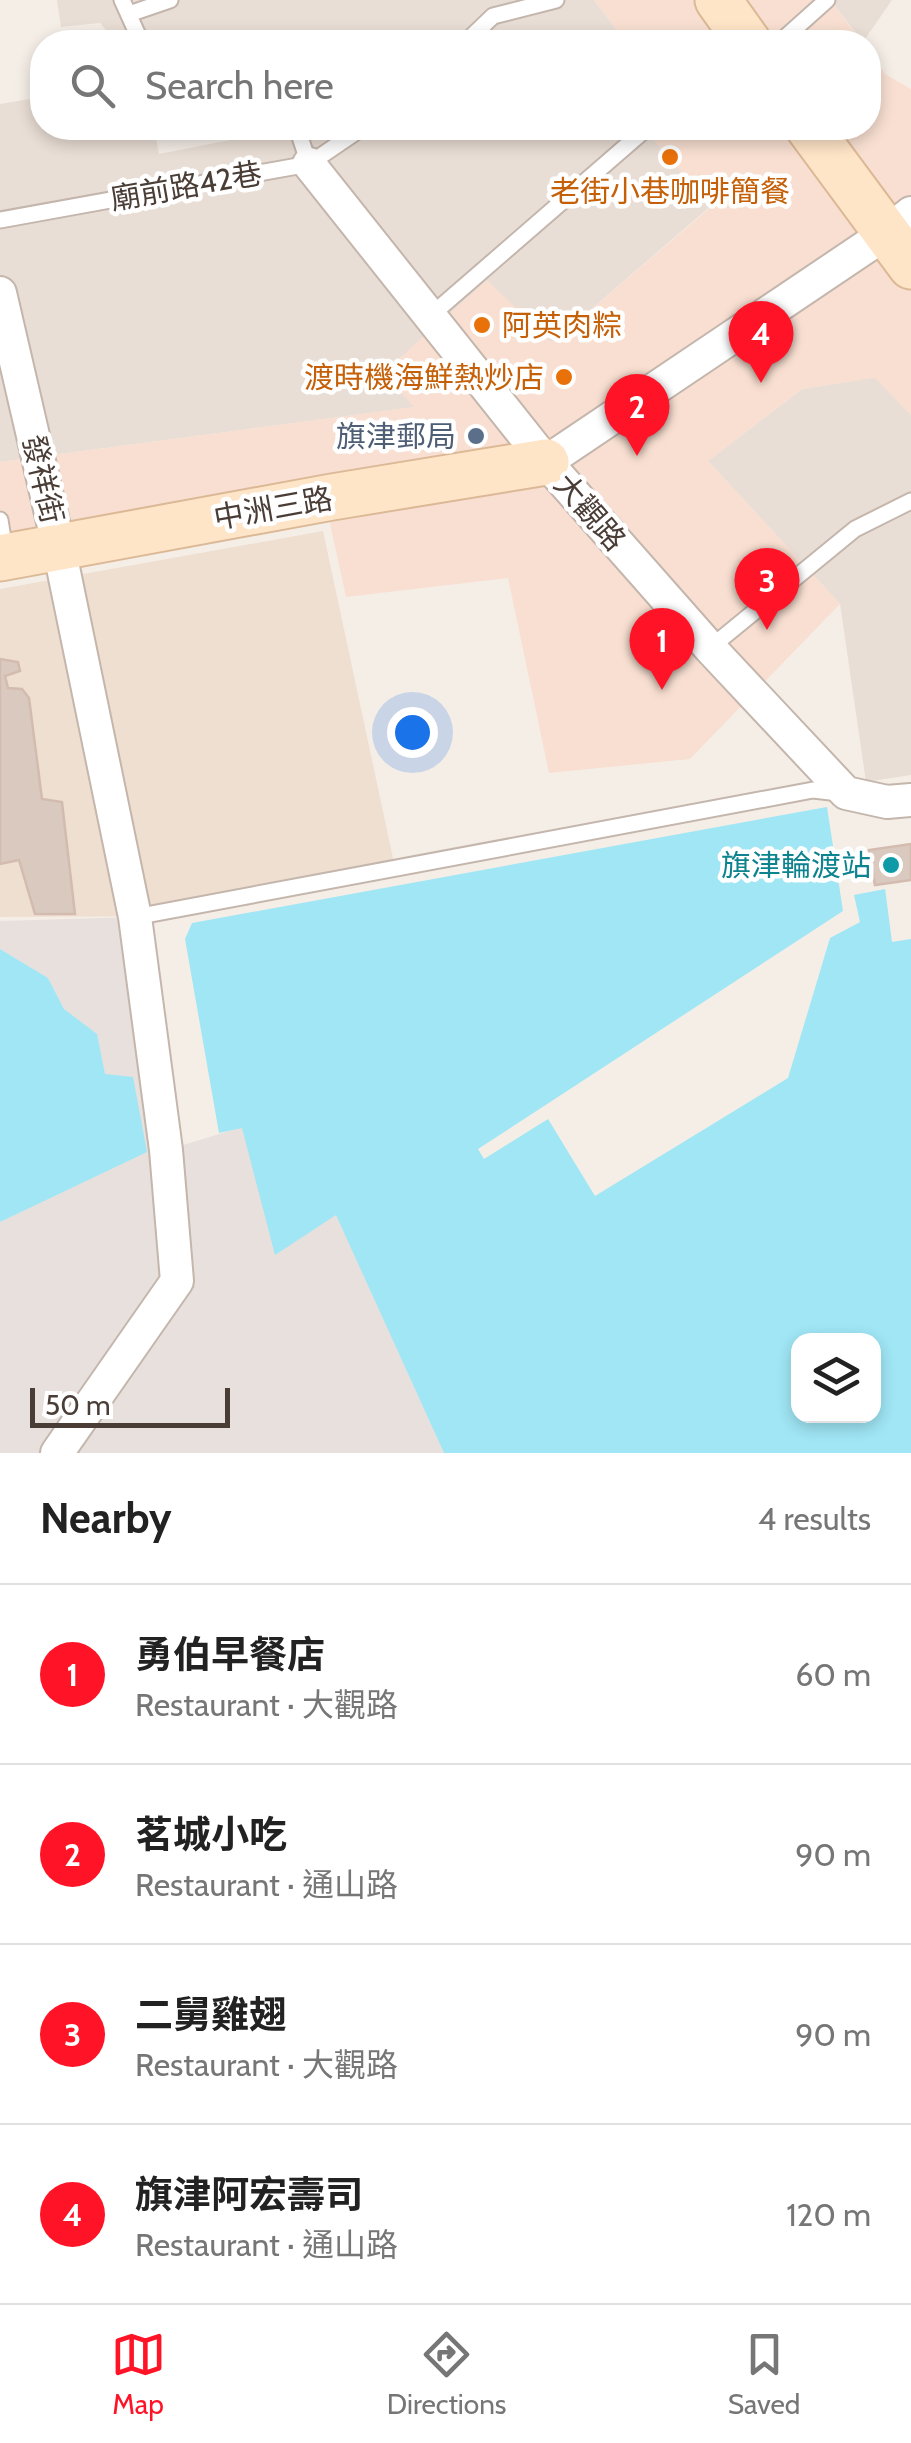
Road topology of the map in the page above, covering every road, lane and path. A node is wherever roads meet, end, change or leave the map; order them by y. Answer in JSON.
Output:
{"nodes":[{"id":1,"x":170,"y":0,"type":"edge"},
{"id":2,"x":556,"y":0,"type":"edge"},
{"id":3,"x":718,"y":0,"type":"edge"},
{"id":4,"x":827,"y":0,"type":"edge"},
{"id":5,"x":126,"y":7,"type":"edge"},
{"id":6,"x":136,"y":30,"type":"edge"},
{"id":7,"x":478,"y":30,"type":"edge"},
{"id":8,"x":744,"y":30,"type":"edge"},
{"id":9,"x":775,"y":30,"type":"edge"},
{"id":10,"x":301,"y":140,"type":"edge"},
{"id":11,"x":344,"y":140,"type":"edge"},
{"id":12,"x":633,"y":140,"type":"edge"},
{"id":13,"x":819,"y":140,"type":"edge"},
{"id":14,"x":309,"y":164,"type":"junction"},
{"id":15,"x":0,"y":220,"type":"edge"},
{"id":16,"x":902,"y":238,"type":"edge"},
{"id":17,"x":0,"y":292,"type":"edge"},
{"id":18,"x":429,"y":317,"type":"junction"},
{"id":19,"x":546,"y":462,"type":"junction"},
{"id":20,"x":911,"y":501,"type":"edge"},
{"id":21,"x":2,"y":545,"type":"edge"},
{"id":22,"x":58,"y":548,"type":"junction"},
{"id":23,"x":710,"y":648,"type":"junction"},
{"id":24,"x":846,"y":793,"type":"junction"},
{"id":25,"x":911,"y":800,"type":"edge"},
{"id":26,"x":136,"y":917,"type":"junction"},
{"id":27,"x":57,"y":1453,"type":"edge"}],
"edges":[{"from":1,"to":5,"type":"lane"},
{"from":2,"to":7,"type":"lane"},
{"from":3,"to":8,"type":"street"},
{"from":4,"to":9,"type":"lane"},
{"from":5,"to":6,"type":"lane"},
{"from":10,"to":14,"type":"lane"},
{"from":11,"to":14,"type":"lane","name":"廟前路42巷"},
{"from":12,"to":18,"type":"lane"},
{"from":13,"to":16,"type":"street"},
{"from":14,"to":15,"type":"lane","name":"廟前路42巷"},
{"from":14,"to":18,"type":"street","name":"大觀路"},
{"from":16,"to":19,"type":"street"},
{"from":17,"to":22,"type":"street","name":"發祥街"},
{"from":18,"to":19,"type":"street","name":"大觀路"},
{"from":19,"to":22,"type":"street","name":"中洲三路"},
{"from":19,"to":23,"type":"street","name":"大觀路"},
{"from":20,"to":23,"type":"lane"},
{"from":21,"to":22,"type":"street","name":"中洲三路"},
{"from":22,"to":26,"type":"street","name":"發祥街"},
{"from":23,"to":24,"type":"street","name":"大觀路"},
{"from":24,"to":25,"type":"street"},
{"from":24,"to":26,"type":"lane"},
{"from":26,"to":27,"type":"street","name":"發祥街"}]}
